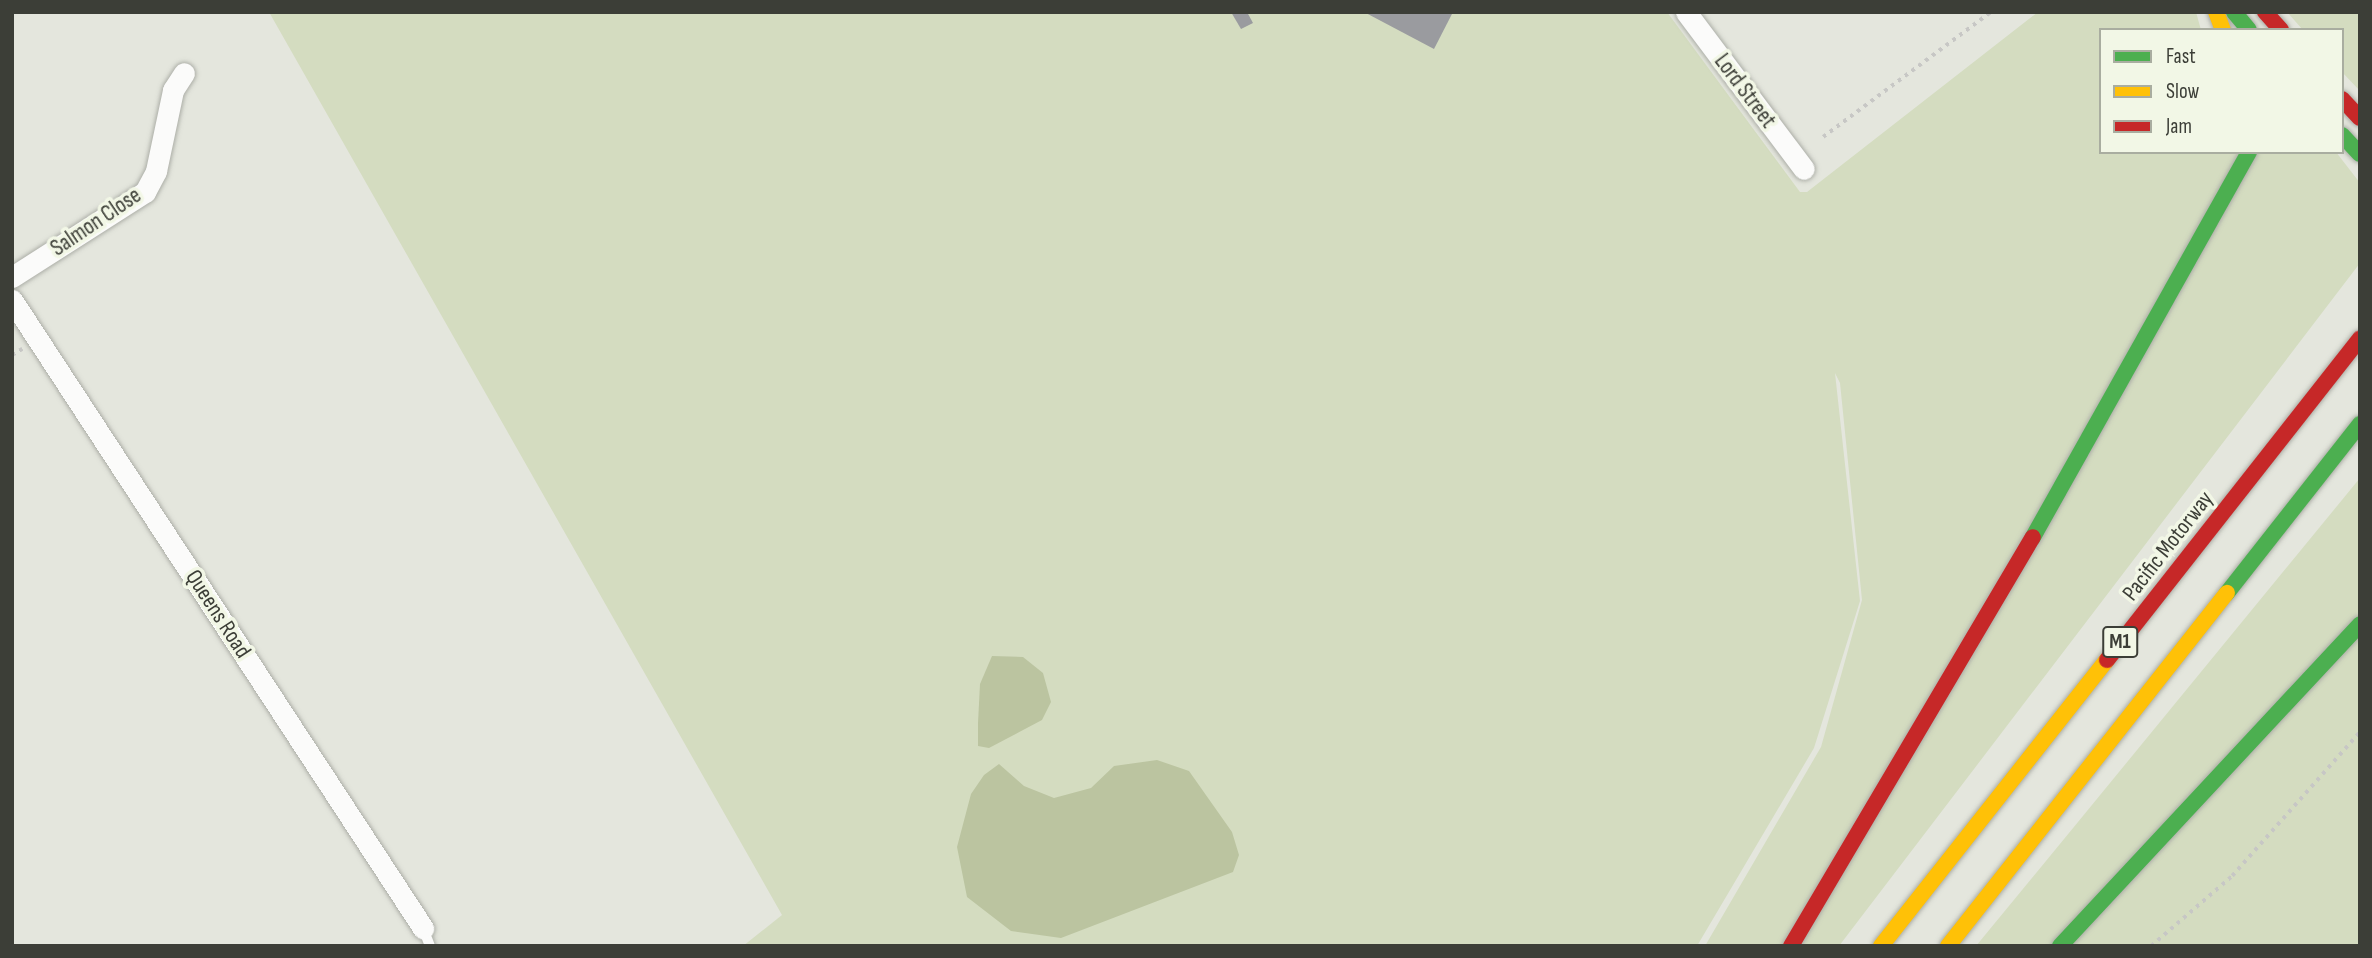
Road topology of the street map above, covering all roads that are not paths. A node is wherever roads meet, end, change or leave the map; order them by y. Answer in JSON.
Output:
{"nodes":[{"id":1,"x":1686,"y":12,"type":"edge"},
{"id":2,"x":2234,"y":12,"type":"edge"},
{"id":3,"x":2265,"y":12,"type":"edge"},
{"id":4,"x":2247,"y":28,"type":"edge"},
{"id":5,"x":2279,"y":28,"type":"edge"},
{"id":6,"x":184,"y":73,"type":"dead end"},
{"id":7,"x":2344,"y":101,"type":"edge"},
{"id":8,"x":2360,"y":118,"type":"edge"},
{"id":9,"x":2344,"y":137,"type":"edge"},
{"id":10,"x":2231,"y":154,"type":"edge"},
{"id":11,"x":2248,"y":154,"type":"edge"},
{"id":12,"x":2360,"y":154,"type":"edge"},
{"id":13,"x":1804,"y":169,"type":"dead end"},
{"id":14,"x":2223,"y":192,"type":"junction"},
{"id":15,"x":12,"y":277,"type":"edge"},
{"id":16,"x":12,"y":300,"type":"edge"},
{"id":17,"x":2360,"y":339,"type":"edge"},
{"id":18,"x":2360,"y":424,"type":"edge"},
{"id":19,"x":2360,"y":624,"type":"edge"},
{"id":20,"x":426,"y":937,"type":"edge"},
{"id":21,"x":1791,"y":946,"type":"edge"},
{"id":22,"x":1881,"y":946,"type":"edge"},
{"id":23,"x":1948,"y":946,"type":"edge"},
{"id":24,"x":2060,"y":946,"type":"edge"}],
"edges":[{"from":1,"to":13,"type":"street","name":"Lord Street"},
{"from":2,"to":4,"type":"main road"},
{"from":3,"to":5,"type":"main road"},
{"from":6,"to":15,"type":"street","name":"Salmon Close"},
{"from":7,"to":8,"type":"main road"},
{"from":9,"to":12,"type":"main road"},
{"from":10,"to":14,"type":"main road"},
{"from":11,"to":14,"type":"main road"},
{"from":14,"to":21,"type":"main road"},
{"from":16,"to":20,"type":"street","name":"Queens Road"},
{"from":17,"to":22,"type":"main road","name":"Pacific Motorway","number":"M1"},
{"from":18,"to":23,"type":"main road","number":"M1"},
{"from":19,"to":24,"type":"main road"}]}
